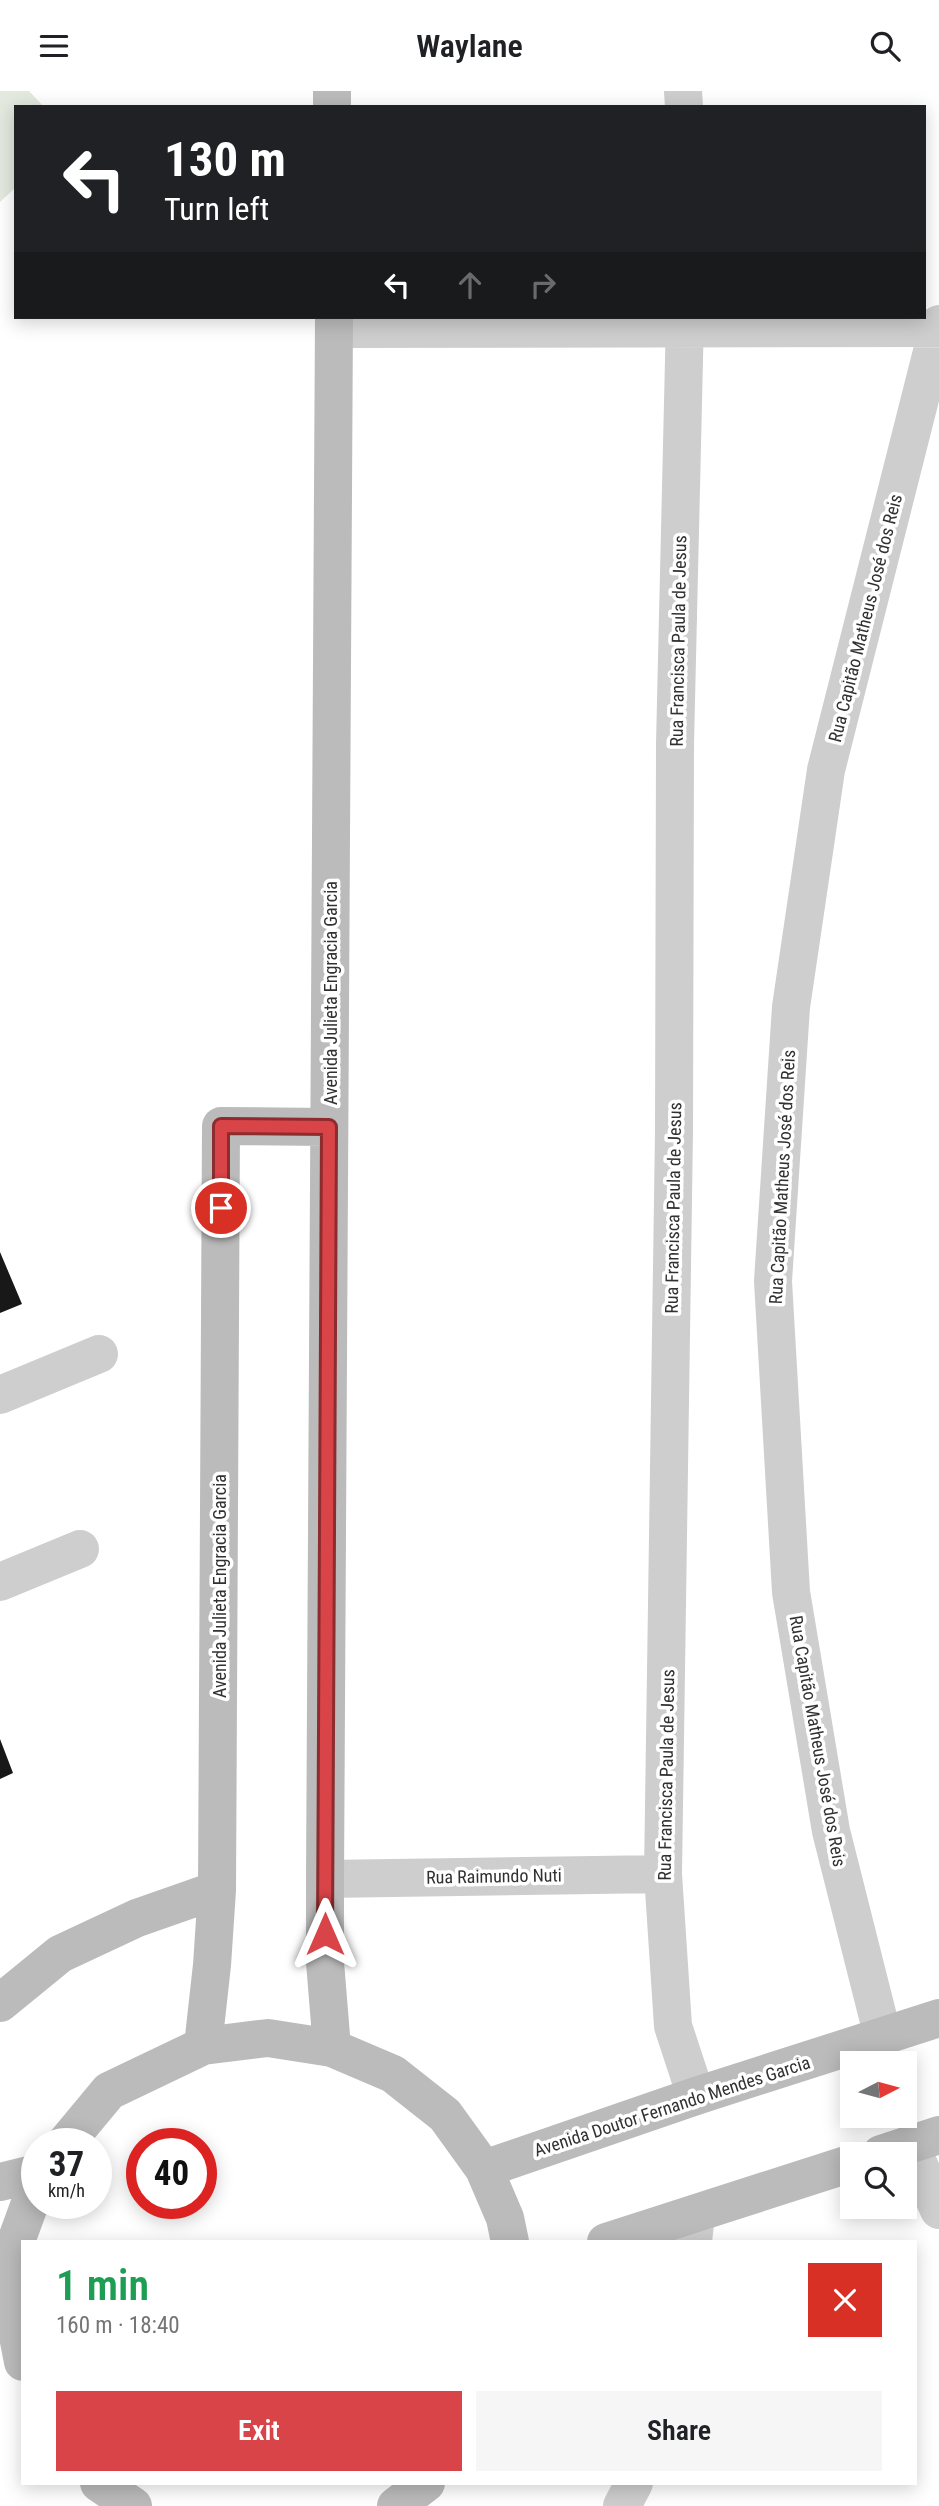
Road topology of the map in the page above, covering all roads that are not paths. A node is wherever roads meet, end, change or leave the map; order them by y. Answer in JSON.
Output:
{"nodes":[{"id":1,"x":334,"y":323,"type":"edge"},
{"id":2,"x":685,"y":323,"type":"edge"},
{"id":3,"x":939,"y":327,"type":"edge"},
{"id":4,"x":329,"y":1127,"type":"junction"},
{"id":5,"x":99,"y":1354,"type":"dead end"},
{"id":6,"x":0,"y":1395,"type":"edge"},
{"id":7,"x":80,"y":1549,"type":"dead end"},
{"id":8,"x":0,"y":1582,"type":"edge"},
{"id":9,"x":663,"y":1874,"type":"junction"},
{"id":10,"x":325,"y":1879,"type":"junction"},
{"id":11,"x":217,"y":1890,"type":"junction"},
{"id":12,"x":0,"y":2003,"type":"edge"},
{"id":13,"x":939,"y":2018,"type":"edge"},
{"id":14,"x":883,"y":2036,"type":"junction"},
{"id":15,"x":203,"y":2046,"type":"junction"},
{"id":16,"x":332,"y":2048,"type":"junction"},
{"id":17,"x":696,"y":2096,"type":"junction"},
{"id":18,"x":78,"y":2128,"type":"edge"},
{"id":19,"x":917,"y":2161,"type":"edge"},
{"id":20,"x":840,"y":2168,"type":"edge"},
{"id":21,"x":484,"y":2169,"type":"junction"},
{"id":22,"x":21,"y":2177,"type":"edge"},
{"id":23,"x":0,"y":2182,"type":"edge"},
{"id":24,"x":939,"y":2210,"type":"edge"},
{"id":25,"x":24,"y":2219,"type":"edge"},
{"id":26,"x":694,"y":2228,"type":"edge"},
{"id":27,"x":510,"y":2240,"type":"edge"},
{"id":28,"x":619,"y":2240,"type":"edge"},
{"id":29,"x":0,"y":2349,"type":"edge"},
{"id":30,"x":21,"y":2352,"type":"edge"},
{"id":31,"x":21,"y":2369,"type":"edge"},
{"id":32,"x":102,"y":2485,"type":"edge"},
{"id":33,"x":423,"y":2485,"type":"edge"},
{"id":34,"x":633,"y":2485,"type":"edge"},
{"id":35,"x":133,"y":2506,"type":"edge"},
{"id":36,"x":396,"y":2506,"type":"edge"},
{"id":37,"x":622,"y":2506,"type":"edge"}],
"edges":[{"from":1,"to":2,"type":"street"},
{"from":1,"to":4,"type":"street","name":"Avenida Julieta Engracia Garcia"},
{"from":2,"to":3,"type":"street"},
{"from":2,"to":9,"type":"street","name":"Rua Francisca Paula de Jesus"},
{"from":3,"to":14,"type":"street","name":"Rua Capitão Matheus José dos Reis"},
{"from":4,"to":10,"type":"street","name":"Avenida Julieta Engracia Garcia"},
{"from":4,"to":11,"type":"street","name":"Avenida Julieta Engracia Garcia"},
{"from":5,"to":6,"type":"street"},
{"from":7,"to":8,"type":"street"},
{"from":9,"to":10,"type":"street","name":"Rua Raimundo Nuti"},
{"from":9,"to":17,"type":"street","name":"Rua Francisca Paula de Jesus"},
{"from":10,"to":16,"type":"street","name":"Avenida Julieta Engracia Garcia"},
{"from":11,"to":12,"type":"street"},
{"from":11,"to":15,"type":"street","name":"Avenida Julieta Engracia Garcia"},
{"from":13,"to":14,"type":"street","name":"Avenida Doutor Fernando Mendes Garcia"},
{"from":14,"to":17,"type":"street","name":"Avenida Doutor Fernando Mendes Garcia"},
{"from":15,"to":16,"type":"street"},
{"from":15,"to":18,"type":"street"},
{"from":16,"to":21,"type":"street"},
{"from":17,"to":21,"type":"street","name":"Avenida Doutor Fernando Mendes Garcia"},
{"from":19,"to":24,"type":"street"},
{"from":20,"to":26,"type":"street"},
{"from":21,"to":27,"type":"street"},
{"from":22,"to":23,"type":"street"},
{"from":25,"to":30,"type":"street"},
{"from":26,"to":28,"type":"street"},
{"from":29,"to":31,"type":"street"},
{"from":32,"to":35,"type":"street"},
{"from":33,"to":36,"type":"street"},
{"from":34,"to":37,"type":"street"}]}
